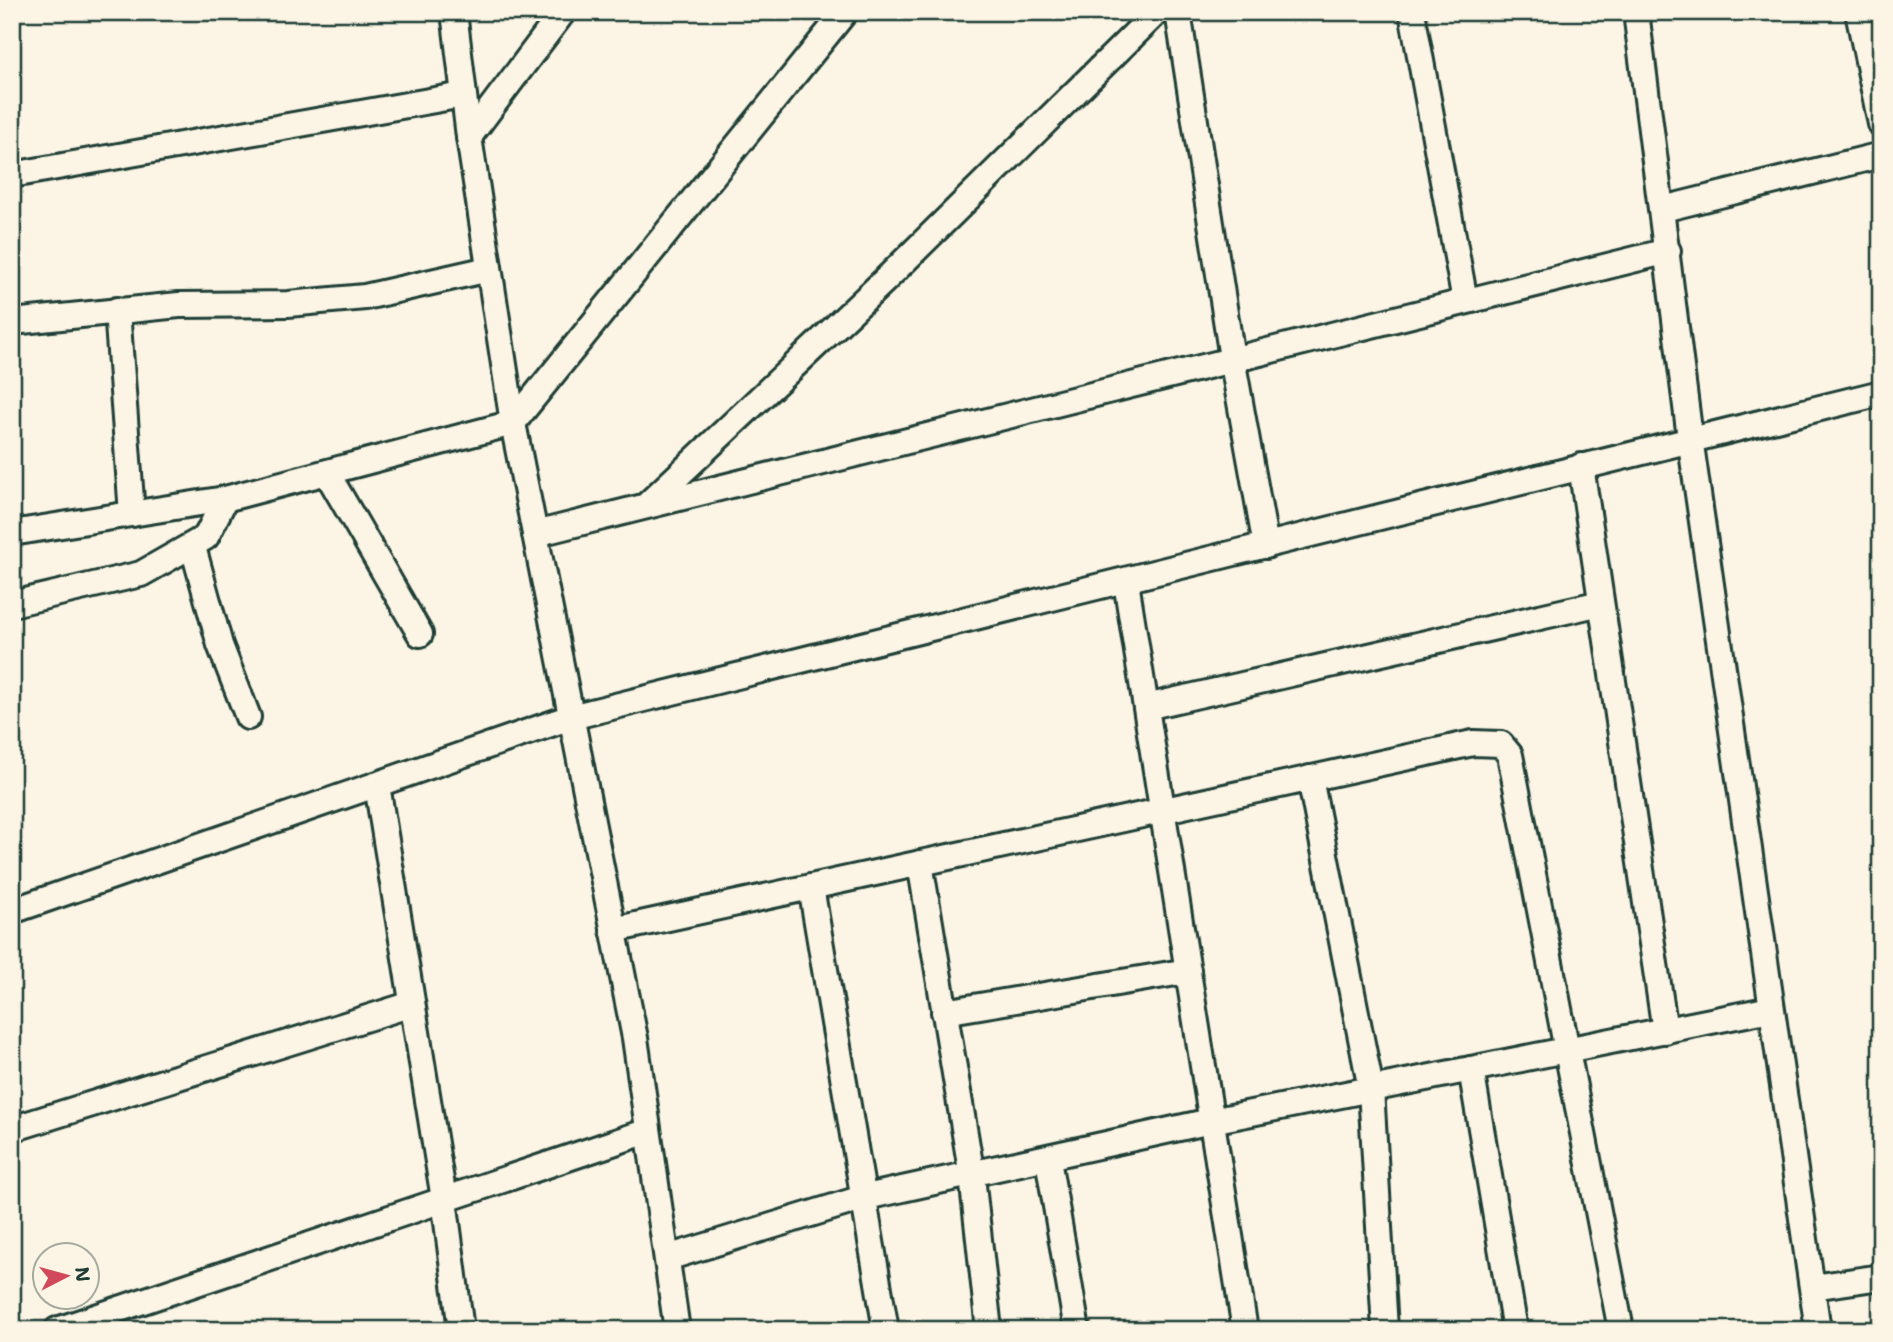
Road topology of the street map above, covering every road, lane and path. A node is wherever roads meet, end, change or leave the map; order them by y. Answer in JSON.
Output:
{"nodes":[{"id":1,"x":454,"y":12,"type":"edge"},
{"id":2,"x":564,"y":12,"type":"edge"},
{"id":3,"x":845,"y":12,"type":"edge"},
{"id":4,"x":1157,"y":12,"type":"edge"},
{"id":5,"x":1178,"y":12,"type":"edge"},
{"id":6,"x":1412,"y":12,"type":"edge"},
{"id":7,"x":1636,"y":12,"type":"edge"},
{"id":8,"x":1858,"y":12,"type":"edge"},
{"id":9,"x":463,"y":95,"type":"junction"},
{"id":10,"x":1881,"y":124,"type":"edge"},
{"id":11,"x":469,"y":137,"type":"junction"},
{"id":12,"x":1881,"y":155,"type":"edge"},
{"id":13,"x":12,"y":174,"type":"edge"},
{"id":14,"x":1663,"y":209,"type":"junction"},
{"id":15,"x":1668,"y":251,"type":"junction"},
{"id":16,"x":489,"y":269,"type":"junction"},
{"id":17,"x":1465,"y":301,"type":"junction"},
{"id":18,"x":117,"y":310,"type":"junction"},
{"id":19,"x":12,"y":322,"type":"edge"},
{"id":20,"x":1233,"y":358,"type":"junction"},
{"id":21,"x":1881,"y":393,"type":"edge"},
{"id":22,"x":513,"y":423,"type":"junction"},
{"id":23,"x":1690,"y":438,"type":"junction"},
{"id":24,"x":1581,"y":466,"type":"junction"},
{"id":25,"x":327,"y":472,"type":"junction"},
{"id":26,"x":225,"y":499,"type":"junction"},
{"id":27,"x":646,"y":506,"type":"junction"},
{"id":28,"x":132,"y":514,"type":"junction"},
{"id":29,"x":13,"y":531,"type":"edge"},
{"id":30,"x":535,"y":534,"type":"junction"},
{"id":31,"x":1266,"y":546,"type":"junction"},
{"id":32,"x":192,"y":547,"type":"junction"},
{"id":33,"x":1126,"y":582,"type":"junction"},
{"id":34,"x":1601,"y":603,"type":"junction"},
{"id":35,"x":12,"y":604,"type":"edge"},
{"id":36,"x":420,"y":634,"type":"dead end"},
{"id":37,"x":1146,"y":707,"type":"junction"},
{"id":38,"x":248,"y":717,"type":"dead end"},
{"id":39,"x":571,"y":717,"type":"junction"},
{"id":40,"x":1310,"y":778,"type":"junction"},
{"id":41,"x":377,"y":785,"type":"junction"},
{"id":42,"x":1162,"y":810,"type":"junction"},
{"id":43,"x":920,"y":863,"type":"junction"},
{"id":44,"x":811,"y":887,"type":"junction"},
{"id":45,"x":12,"y":911,"type":"edge"},
{"id":46,"x":613,"y":930,"type":"junction"},
{"id":47,"x":1188,"y":971,"type":"junction"},
{"id":48,"x":412,"y":1004,"type":"junction"},
{"id":49,"x":1771,"y":1009,"type":"junction"},
{"id":50,"x":944,"y":1012,"type":"junction"},
{"id":51,"x":1665,"y":1031,"type":"junction"},
{"id":52,"x":1567,"y":1051,"type":"junction"},
{"id":53,"x":1471,"y":1069,"type":"junction"},
{"id":54,"x":1371,"y":1089,"type":"junction"},
{"id":55,"x":1212,"y":1121,"type":"junction"},
{"id":56,"x":12,"y":1129,"type":"edge"},
{"id":57,"x":648,"y":1131,"type":"junction"},
{"id":58,"x":1048,"y":1159,"type":"junction"},
{"id":59,"x":972,"y":1176,"type":"junction"},
{"id":60,"x":866,"y":1197,"type":"junction"},
{"id":61,"x":444,"y":1199,"type":"junction"},
{"id":62,"x":667,"y":1258,"type":"junction"},
{"id":63,"x":1881,"y":1277,"type":"edge"},
{"id":64,"x":1813,"y":1287,"type":"junction"},
{"id":65,"x":1617,"y":1329,"type":"edge"},
{"id":66,"x":57,"y":1330,"type":"edge"},
{"id":67,"x":461,"y":1330,"type":"edge"},
{"id":68,"x":677,"y":1330,"type":"edge"},
{"id":69,"x":886,"y":1330,"type":"edge"},
{"id":70,"x":989,"y":1330,"type":"edge"},
{"id":71,"x":1077,"y":1330,"type":"edge"},
{"id":72,"x":1245,"y":1330,"type":"edge"},
{"id":73,"x":1385,"y":1330,"type":"edge"},
{"id":74,"x":1515,"y":1330,"type":"edge"},
{"id":75,"x":1818,"y":1330,"type":"edge"}],
"edges":[{"from":1,"to":9,"type":"street"},
{"from":2,"to":11,"type":"street"},
{"from":3,"to":22,"type":"street"},
{"from":4,"to":27,"type":"street"},
{"from":5,"to":20,"type":"street"},
{"from":6,"to":17,"type":"street"},
{"from":7,"to":14,"type":"street"},
{"from":8,"to":10,"type":"street"},
{"from":9,"to":11,"type":"street"},
{"from":9,"to":13,"type":"street"},
{"from":11,"to":16,"type":"street"},
{"from":12,"to":14,"type":"street"},
{"from":14,"to":15,"type":"street"},
{"from":15,"to":17,"type":"street"},
{"from":15,"to":23,"type":"street"},
{"from":16,"to":18,"type":"street"},
{"from":16,"to":22,"type":"street"},
{"from":17,"to":20,"type":"street"},
{"from":18,"to":19,"type":"street"},
{"from":18,"to":28,"type":"street"},
{"from":20,"to":27,"type":"street"},
{"from":20,"to":31,"type":"street"},
{"from":21,"to":23,"type":"street"},
{"from":22,"to":25,"type":"street"},
{"from":22,"to":30,"type":"street"},
{"from":23,"to":24,"type":"street"},
{"from":23,"to":49,"type":"street"},
{"from":24,"to":31,"type":"street"},
{"from":24,"to":34,"type":"street"},
{"from":25,"to":26,"type":"street"},
{"from":25,"to":36,"type":"street"},
{"from":26,"to":28,"type":"street"},
{"from":26,"to":32,"type":"street"},
{"from":27,"to":30,"type":"street"},
{"from":28,"to":29,"type":"street"},
{"from":30,"to":39,"type":"street"},
{"from":31,"to":33,"type":"street"},
{"from":32,"to":35,"type":"street"},
{"from":32,"to":38,"type":"street"},
{"from":33,"to":37,"type":"street"},
{"from":33,"to":39,"type":"street"},
{"from":34,"to":37,"type":"street"},
{"from":34,"to":51,"type":"street"},
{"from":37,"to":42,"type":"street"},
{"from":39,"to":41,"type":"street"},
{"from":39,"to":46,"type":"street"},
{"from":40,"to":42,"type":"street"},
{"from":40,"to":52,"type":"street"},
{"from":40,"to":54,"type":"street"},
{"from":41,"to":45,"type":"street"},
{"from":41,"to":48,"type":"street"},
{"from":42,"to":43,"type":"street"},
{"from":42,"to":47,"type":"street"},
{"from":43,"to":44,"type":"street"},
{"from":43,"to":50,"type":"street"},
{"from":44,"to":46,"type":"street"},
{"from":44,"to":60,"type":"street"},
{"from":46,"to":57,"type":"street"},
{"from":47,"to":50,"type":"street"},
{"from":47,"to":55,"type":"street"},
{"from":48,"to":56,"type":"street"},
{"from":48,"to":61,"type":"street"},
{"from":49,"to":51,"type":"street"},
{"from":49,"to":64,"type":"street"},
{"from":50,"to":59,"type":"street"},
{"from":51,"to":52,"type":"street"},
{"from":52,"to":53,"type":"street"},
{"from":52,"to":65,"type":"street"},
{"from":53,"to":54,"type":"street"},
{"from":53,"to":74,"type":"street"},
{"from":54,"to":55,"type":"street"},
{"from":54,"to":73,"type":"street"},
{"from":55,"to":58,"type":"street"},
{"from":55,"to":72,"type":"street"},
{"from":57,"to":61,"type":"street"},
{"from":57,"to":62,"type":"street"},
{"from":58,"to":59,"type":"street"},
{"from":58,"to":71,"type":"street"},
{"from":59,"to":60,"type":"street"},
{"from":59,"to":70,"type":"street"},
{"from":60,"to":62,"type":"street"},
{"from":60,"to":69,"type":"street"},
{"from":61,"to":66,"type":"street"},
{"from":61,"to":67,"type":"street"},
{"from":62,"to":68,"type":"street"},
{"from":63,"to":64,"type":"street"},
{"from":64,"to":75,"type":"street"}]}
